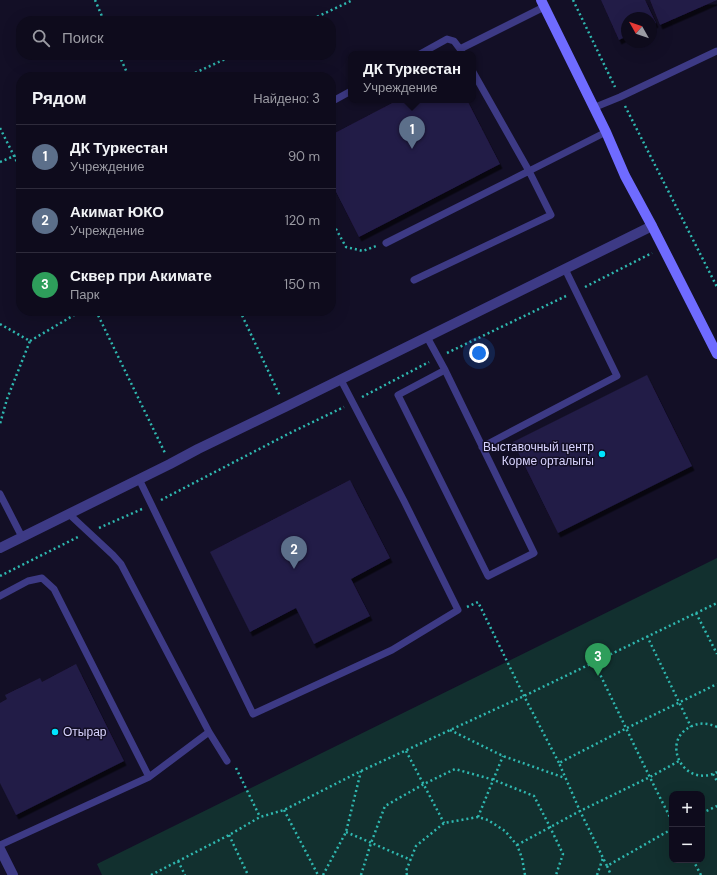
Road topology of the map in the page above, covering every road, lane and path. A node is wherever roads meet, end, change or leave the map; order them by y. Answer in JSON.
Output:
{"nodes":[{"id":1,"x":95,"y":0,"type":"edge"},
{"id":2,"x":353,"y":0,"type":"edge"},
{"id":3,"x":573,"y":0,"type":"edge"},
{"id":4,"x":543,"y":3,"type":"edge"},
{"id":5,"x":102,"y":16,"type":"edge"},
{"id":6,"x":319,"y":16,"type":"edge"},
{"id":7,"x":425,"y":51,"type":"edge"},
{"id":8,"x":462,"y":51,"type":"edge"},
{"id":9,"x":717,"y":51,"type":"edge"},
{"id":10,"x":121,"y":60,"type":"edge"},
{"id":11,"x":223,"y":60,"type":"edge"},
{"id":12,"x":127,"y":72,"type":"edge"},
{"id":13,"x":197,"y":72,"type":"edge"},
{"id":14,"x":476,"y":77,"type":"edge"},
{"id":15,"x":348,"y":93,"type":"edge"},
{"id":16,"x":620,"y":97,"type":"junction"},
{"id":17,"x":336,"y":99,"type":"edge"},
{"id":18,"x":593,"y":108,"type":"junction"},
{"id":19,"x":0,"y":128,"type":"edge"},
{"id":20,"x":606,"y":132,"type":"junction"},
{"id":21,"x":16,"y":155,"type":"edge"},
{"id":22,"x":13,"y":156,"type":"junction"},
{"id":23,"x":16,"y":161,"type":"edge"},
{"id":24,"x":0,"y":162,"type":"edge"},
{"id":25,"x":529,"y":171,"type":"junction"},
{"id":26,"x":652,"y":226,"type":"junction"},
{"id":27,"x":336,"y":229,"type":"edge"},
{"id":28,"x":386,"y":242,"type":"joint"},
{"id":29,"x":663,"y":248,"type":"junction"},
{"id":30,"x":566,"y":269,"type":"junction"},
{"id":31,"x":414,"y":280,"type":"dead end"},
{"id":32,"x":717,"y":287,"type":"edge"},
{"id":33,"x":576,"y":291,"type":"junction"},
{"id":34,"x":72,"y":316,"type":"edge"},
{"id":35,"x":98,"y":316,"type":"edge"},
{"id":36,"x":242,"y":316,"type":"edge"},
{"id":37,"x":0,"y":324,"type":"edge"},
{"id":38,"x":427,"y":337,"type":"junction"},
{"id":39,"x":30,"y":341,"type":"junction"},
{"id":40,"x":717,"y":354,"type":"edge"},
{"id":41,"x":438,"y":357,"type":"junction"},
{"id":42,"x":445,"y":370,"type":"junction"},
{"id":43,"x":341,"y":380,"type":"junction"},
{"id":44,"x":353,"y":402,"type":"junction"},
{"id":45,"x":285,"y":407,"type":"junction"},
{"id":46,"x":0,"y":424,"type":"edge"},
{"id":47,"x":482,"y":447,"type":"junction"},
{"id":48,"x":170,"y":464,"type":"junction"},
{"id":49,"x":139,"y":479,"type":"junction"},
{"id":50,"x":0,"y":494,"type":"edge"},
{"id":51,"x":152,"y":505,"type":"junction"},
{"id":52,"x":69,"y":514,"type":"junction"},
{"id":53,"x":89,"y":532,"type":"junction"},
{"id":54,"x":22,"y":537,"type":"junction"},
{"id":55,"x":0,"y":548,"type":"edge"},
{"id":56,"x":0,"y":576,"type":"edge"},
{"id":57,"x":0,"y":596,"type":"edge"},
{"id":58,"x":717,"y":603,"type":"edge"},
{"id":59,"x":458,"y":610,"type":"junction"},
{"id":60,"x":696,"y":613,"type":"junction"},
{"id":61,"x":647,"y":636,"type":"junction"},
{"id":62,"x":717,"y":654,"type":"edge"},
{"id":63,"x":594,"y":662,"type":"junction"},
{"id":64,"x":717,"y":684,"type":"edge"},
{"id":65,"x":524,"y":696,"type":"junction"},
{"id":66,"x":678,"y":703,"type":"junction"},
{"id":67,"x":691,"y":727,"type":"junction"},
{"id":68,"x":717,"y":727,"type":"edge"},
{"id":69,"x":627,"y":728,"type":"junction"},
{"id":70,"x":450,"y":730,"type":"junction"},
{"id":71,"x":209,"y":732,"type":"junction"},
{"id":72,"x":406,"y":751,"type":"junction"},
{"id":73,"x":503,"y":756,"type":"junction"},
{"id":74,"x":227,"y":761,"type":"joint"},
{"id":75,"x":679,"y":761,"type":"junction"},
{"id":76,"x":559,"y":763,"type":"junction"},
{"id":77,"x":362,"y":771,"type":"junction"},
{"id":78,"x":717,"y":772,"type":"edge"},
{"id":79,"x":713,"y":774,"type":"junction"},
{"id":80,"x":149,"y":777,"type":"junction"},
{"id":81,"x":650,"y":777,"type":"junction"},
{"id":82,"x":566,"y":778,"type":"junction"},
{"id":83,"x":494,"y":780,"type":"junction"},
{"id":84,"x":717,"y":781,"type":"edge"},
{"id":85,"x":424,"y":784,"type":"junction"},
{"id":86,"x":717,"y":806,"type":"edge"},
{"id":87,"x":284,"y":810,"type":"junction"},
{"id":88,"x":580,"y":811,"type":"junction"},
{"id":89,"x":705,"y":812,"type":"edge"},
{"id":90,"x":669,"y":815,"type":"edge"},
{"id":91,"x":260,"y":817,"type":"junction"},
{"id":92,"x":478,"y":817,"type":"junction"},
{"id":93,"x":444,"y":823,"type":"junction"},
{"id":94,"x":550,"y":827,"type":"junction"},
{"id":95,"x":669,"y":831,"type":"edge"},
{"id":96,"x":346,"y":832,"type":"junction"},
{"id":97,"x":229,"y":835,"type":"junction"},
{"id":98,"x":371,"y":843,"type":"junction"},
{"id":99,"x":0,"y":845,"type":"edge"},
{"id":100,"x":517,"y":845,"type":"junction"},
{"id":101,"x":0,"y":849,"type":"edge"},
{"id":102,"x":603,"y":858,"type":"junction"},
{"id":103,"x":411,"y":860,"type":"junction"},
{"id":104,"x":178,"y":861,"type":"junction"},
{"id":105,"x":695,"y":863,"type":"edge"},
{"id":106,"x":607,"y":866,"type":"junction"},
{"id":107,"x":13,"y":875,"type":"edge"},
{"id":108,"x":151,"y":875,"type":"edge"},
{"id":109,"x":185,"y":875,"type":"edge"},
{"id":110,"x":248,"y":875,"type":"edge"},
{"id":111,"x":318,"y":875,"type":"edge"},
{"id":112,"x":323,"y":875,"type":"edge"},
{"id":113,"x":361,"y":875,"type":"edge"},
{"id":114,"x":407,"y":875,"type":"edge"},
{"id":115,"x":525,"y":875,"type":"edge"},
{"id":116,"x":556,"y":875,"type":"edge"},
{"id":117,"x":597,"y":875,"type":"edge"},
{"id":118,"x":611,"y":875,"type":"edge"},
{"id":119,"x":701,"y":875,"type":"edge"}],
"edges":[{"from":1,"to":5,"type":"path"},
{"from":2,"to":6,"type":"path"},
{"from":3,"to":16,"type":"path"},
{"from":4,"to":8,"type":"lane"},
{"from":4,"to":18,"type":"street"},
{"from":7,"to":8,"type":"lane"},
{"from":9,"to":16,"type":"lane"},
{"from":10,"to":12,"type":"path"},
{"from":11,"to":13,"type":"path"},
{"from":14,"to":25,"type":"lane"},
{"from":15,"to":17,"type":"lane"},
{"from":16,"to":18,"type":"lane"},
{"from":16,"to":32,"type":"path"},
{"from":18,"to":20,"type":"street"},
{"from":19,"to":22,"type":"path"},
{"from":20,"to":25,"type":"lane"},
{"from":20,"to":26,"type":"street"},
{"from":21,"to":22,"type":"path"},
{"from":22,"to":23,"type":"path"},
{"from":22,"to":24,"type":"path"},
{"from":25,"to":28,"type":"lane"},
{"from":25,"to":31,"type":"lane"},
{"from":26,"to":29,"type":"street"},
{"from":26,"to":30,"type":"street"},
{"from":27,"to":28,"type":"path"},
{"from":29,"to":33,"type":"path"},
{"from":29,"to":40,"type":"street"},
{"from":30,"to":33,"type":"lane"},
{"from":30,"to":38,"type":"street"},
{"from":33,"to":41,"type":"path"},
{"from":33,"to":47,"type":"lane"},
{"from":34,"to":39,"type":"path"},
{"from":35,"to":48,"type":"path"},
{"from":36,"to":45,"type":"path"},
{"from":37,"to":39,"type":"path"},
{"from":38,"to":41,"type":"lane"},
{"from":38,"to":43,"type":"street"},
{"from":39,"to":46,"type":"path"},
{"from":41,"to":42,"type":"lane"},
{"from":41,"to":44,"type":"path"},
{"from":42,"to":47,"type":"lane"},
{"from":42,"to":47,"type":"lane"},
{"from":43,"to":44,"type":"lane"},
{"from":43,"to":45,"type":"street"},
{"from":44,"to":51,"type":"path"},
{"from":44,"to":59,"type":"lane"},
{"from":45,"to":48,"type":"street"},
{"from":48,"to":49,"type":"street"},
{"from":49,"to":51,"type":"lane"},
{"from":49,"to":52,"type":"street"},
{"from":50,"to":54,"type":"lane"},
{"from":51,"to":53,"type":"path"},
{"from":51,"to":59,"type":"lane"},
{"from":52,"to":53,"type":"lane"},
{"from":52,"to":54,"type":"street"},
{"from":53,"to":56,"type":"path"},
{"from":53,"to":71,"type":"lane"},
{"from":54,"to":55,"type":"street"},
{"from":57,"to":80,"type":"lane"},
{"from":58,"to":60,"type":"path"},
{"from":59,"to":65,"type":"path"},
{"from":60,"to":61,"type":"path"},
{"from":60,"to":62,"type":"path"},
{"from":61,"to":63,"type":"path"},
{"from":61,"to":66,"type":"path"},
{"from":63,"to":65,"type":"path"},
{"from":63,"to":69,"type":"path"},
{"from":64,"to":66,"type":"path"},
{"from":65,"to":70,"type":"path"},
{"from":65,"to":76,"type":"path"},
{"from":66,"to":67,"type":"path"},
{"from":66,"to":69,"type":"path"},
{"from":67,"to":68,"type":"path"},
{"from":67,"to":75,"type":"path"},
{"from":69,"to":76,"type":"path"},
{"from":69,"to":81,"type":"path"},
{"from":70,"to":72,"type":"path"},
{"from":70,"to":73,"type":"path"},
{"from":71,"to":74,"type":"lane"},
{"from":71,"to":80,"type":"lane"},
{"from":72,"to":77,"type":"path"},
{"from":72,"to":85,"type":"path"},
{"from":73,"to":82,"type":"path"},
{"from":73,"to":83,"type":"path"},
{"from":74,"to":91,"type":"path"},
{"from":75,"to":79,"type":"path"},
{"from":75,"to":81,"type":"path"},
{"from":76,"to":82,"type":"path"},
{"from":77,"to":87,"type":"path"},
{"from":77,"to":96,"type":"path"},
{"from":78,"to":79,"type":"path"},
{"from":79,"to":84,"type":"path"},
{"from":80,"to":99,"type":"lane"},
{"from":81,"to":88,"type":"path"},
{"from":81,"to":90,"type":"path"},
{"from":82,"to":88,"type":"path"},
{"from":83,"to":85,"type":"path"},
{"from":83,"to":92,"type":"path"},
{"from":83,"to":94,"type":"path"},
{"from":85,"to":93,"type":"path"},
{"from":85,"to":98,"type":"path"},
{"from":86,"to":89,"type":"path"},
{"from":87,"to":91,"type":"path"},
{"from":87,"to":111,"type":"path"},
{"from":88,"to":94,"type":"path"},
{"from":88,"to":102,"type":"path"},
{"from":91,"to":97,"type":"path"},
{"from":92,"to":93,"type":"path"},
{"from":92,"to":100,"type":"path"},
{"from":93,"to":103,"type":"path"},
{"from":94,"to":100,"type":"path"},
{"from":94,"to":116,"type":"path"},
{"from":95,"to":106,"type":"path"},
{"from":96,"to":98,"type":"path"},
{"from":96,"to":112,"type":"path"},
{"from":97,"to":104,"type":"path"},
{"from":97,"to":110,"type":"path"},
{"from":98,"to":103,"type":"path"},
{"from":98,"to":113,"type":"path"},
{"from":100,"to":115,"type":"path"},
{"from":101,"to":107,"type":"street"},
{"from":102,"to":106,"type":"path"},
{"from":102,"to":117,"type":"path"},
{"from":103,"to":114,"type":"path"},
{"from":104,"to":108,"type":"path"},
{"from":104,"to":109,"type":"path"},
{"from":105,"to":119,"type":"path"},
{"from":106,"to":118,"type":"path"}]}
